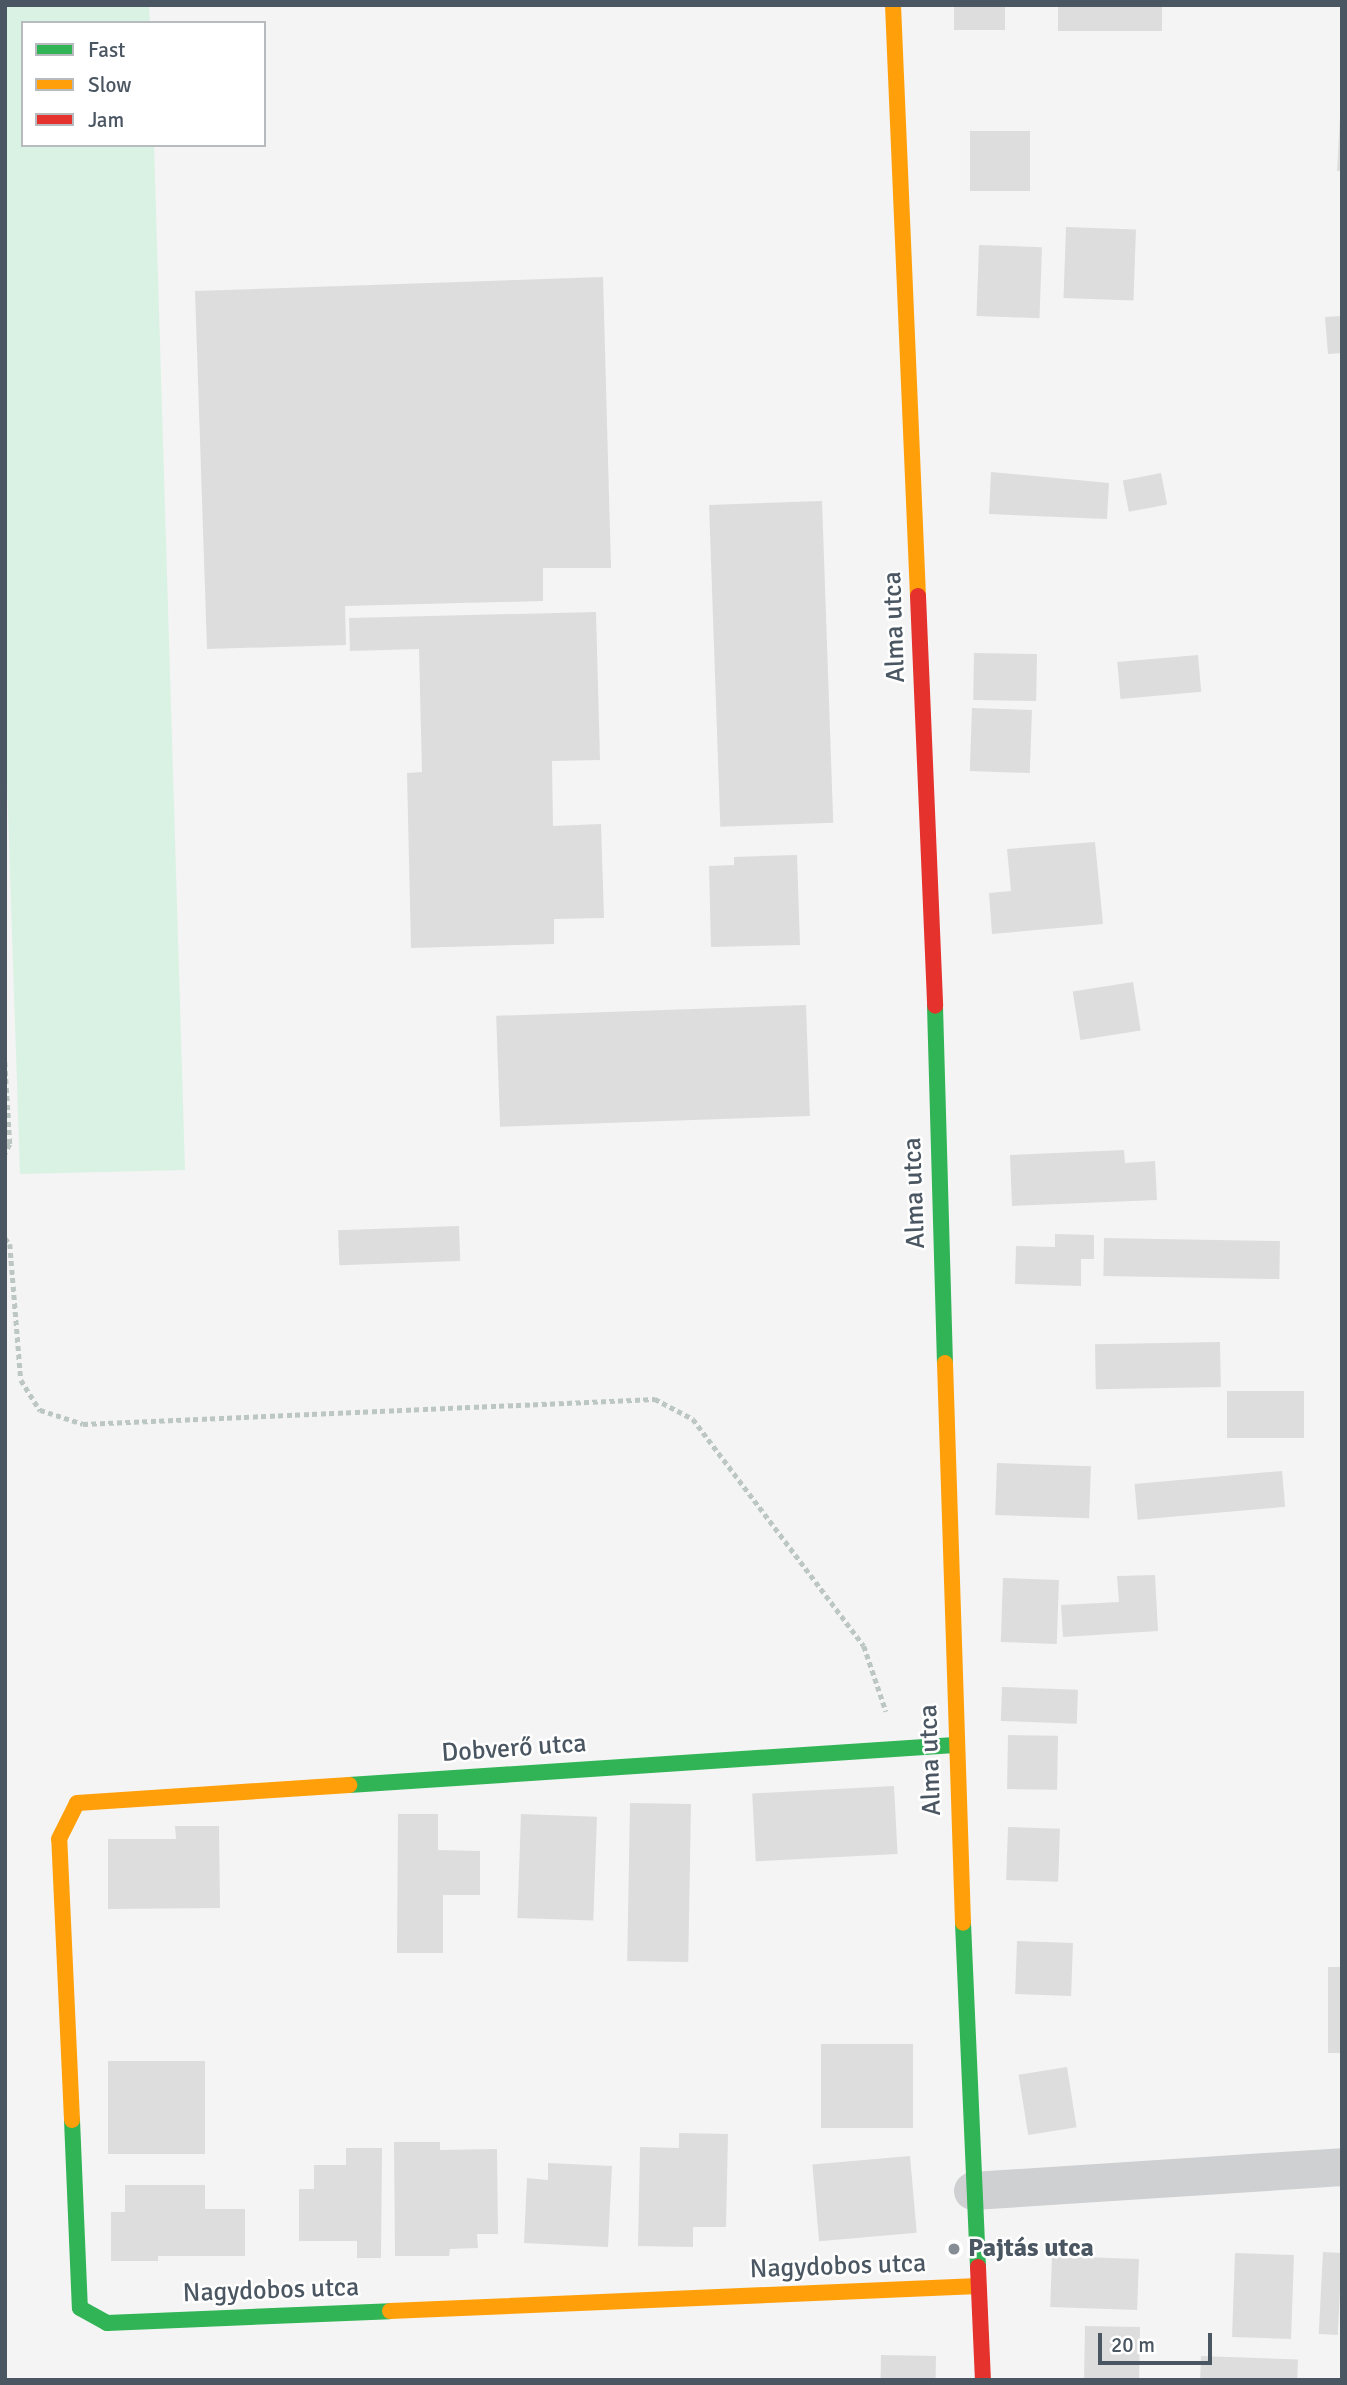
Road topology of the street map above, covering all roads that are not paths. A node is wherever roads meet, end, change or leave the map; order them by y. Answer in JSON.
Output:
{"nodes":[{"id":1,"x":893,"y":5,"type":"edge"},
{"id":2,"x":955,"y":1745,"type":"junction"},
{"id":3,"x":77,"y":1803,"type":"joint"},
{"id":4,"x":1342,"y":2166,"type":"edge"},
{"id":5,"x":973,"y":2190,"type":"junction"},
{"id":6,"x":978,"y":2286,"type":"junction"},
{"id":7,"x":983,"y":2380,"type":"edge"}],
"edges":[{"from":1,"to":2,"type":"street","name":"Alma utca"},
{"from":2,"to":3,"type":"street","name":"Dobverő utca"},
{"from":2,"to":5,"type":"street","name":"Alma utca"},
{"from":3,"to":6,"type":"street","name":"Nagydobos utca"},
{"from":4,"to":5,"type":"street"},
{"from":5,"to":6,"type":"street","name":"Alma utca"},
{"from":6,"to":7,"type":"street","name":"Alma utca"}]}
